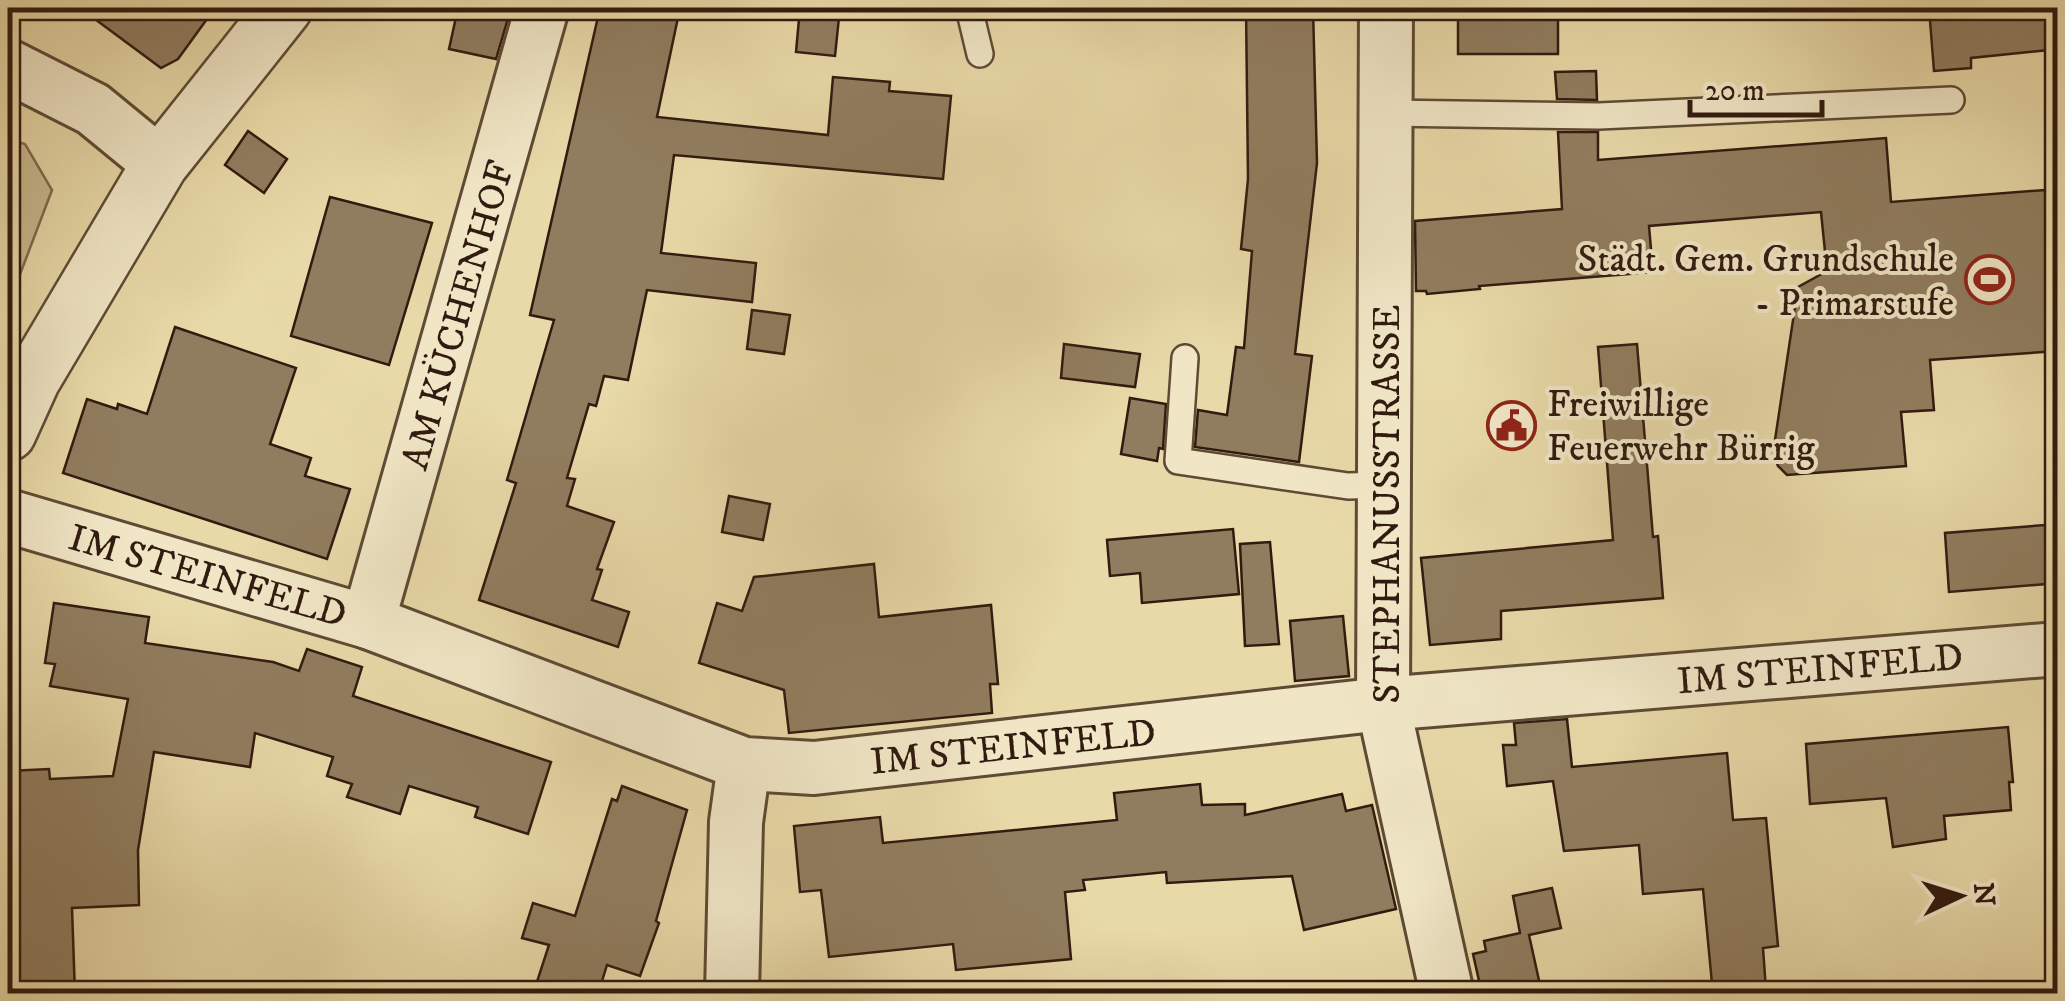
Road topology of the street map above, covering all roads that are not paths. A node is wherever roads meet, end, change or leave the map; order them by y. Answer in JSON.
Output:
{"nodes":[{"id":1,"x":284,"y":8,"type":"edge"},
{"id":2,"x":542,"y":8,"type":"edge"},
{"id":3,"x":968,"y":8,"type":"edge"},
{"id":4,"x":1386,"y":8,"type":"edge"},
{"id":5,"x":980,"y":54,"type":"dead end"},
{"id":6,"x":8,"y":66,"type":"edge"},
{"id":7,"x":1952,"y":100,"type":"dead end"},
{"id":8,"x":1386,"y":113,"type":"junction"},
{"id":9,"x":160,"y":164,"type":"junction"},
{"id":10,"x":1185,"y":358,"type":"dead end"},
{"id":11,"x":8,"y":433,"type":"edge"},
{"id":12,"x":1384,"y":486,"type":"junction"},
{"id":13,"x":8,"y":516,"type":"edge"},
{"id":14,"x":368,"y":622,"type":"junction"},
{"id":15,"x":2058,"y":648,"type":"edge"},
{"id":16,"x":1383,"y":704,"type":"junction"},
{"id":17,"x":744,"y":764,"type":"junction"},
{"id":18,"x":732,"y":994,"type":"edge"},
{"id":19,"x":1447,"y":994,"type":"edge"}],
"edges":[{"from":1,"to":9,"type":"street"},
{"from":2,"to":14,"type":"street","name":"AM KÜCHENHOF"},
{"from":3,"to":5,"type":"lane"},
{"from":4,"to":8,"type":"street","name":"STEPHANUSSTRASSE"},
{"from":6,"to":9,"type":"street"},
{"from":7,"to":8,"type":"lane"},
{"from":8,"to":12,"type":"street","name":"STEPHANUSSTRASSE"},
{"from":9,"to":11,"type":"street"},
{"from":10,"to":12,"type":"lane"},
{"from":12,"to":16,"type":"street","name":"STEPHANUSSTRASSE"},
{"from":13,"to":14,"type":"street","name":"IM STEINFELD"},
{"from":14,"to":17,"type":"street","name":"IM STEINFELD"},
{"from":15,"to":16,"type":"street","name":"IM STEINFELD"},
{"from":16,"to":17,"type":"street","name":"IM STEINFELD"},
{"from":16,"to":19,"type":"street","name":"STEPHANUSSTRASSE"},
{"from":17,"to":18,"type":"street"}]}
